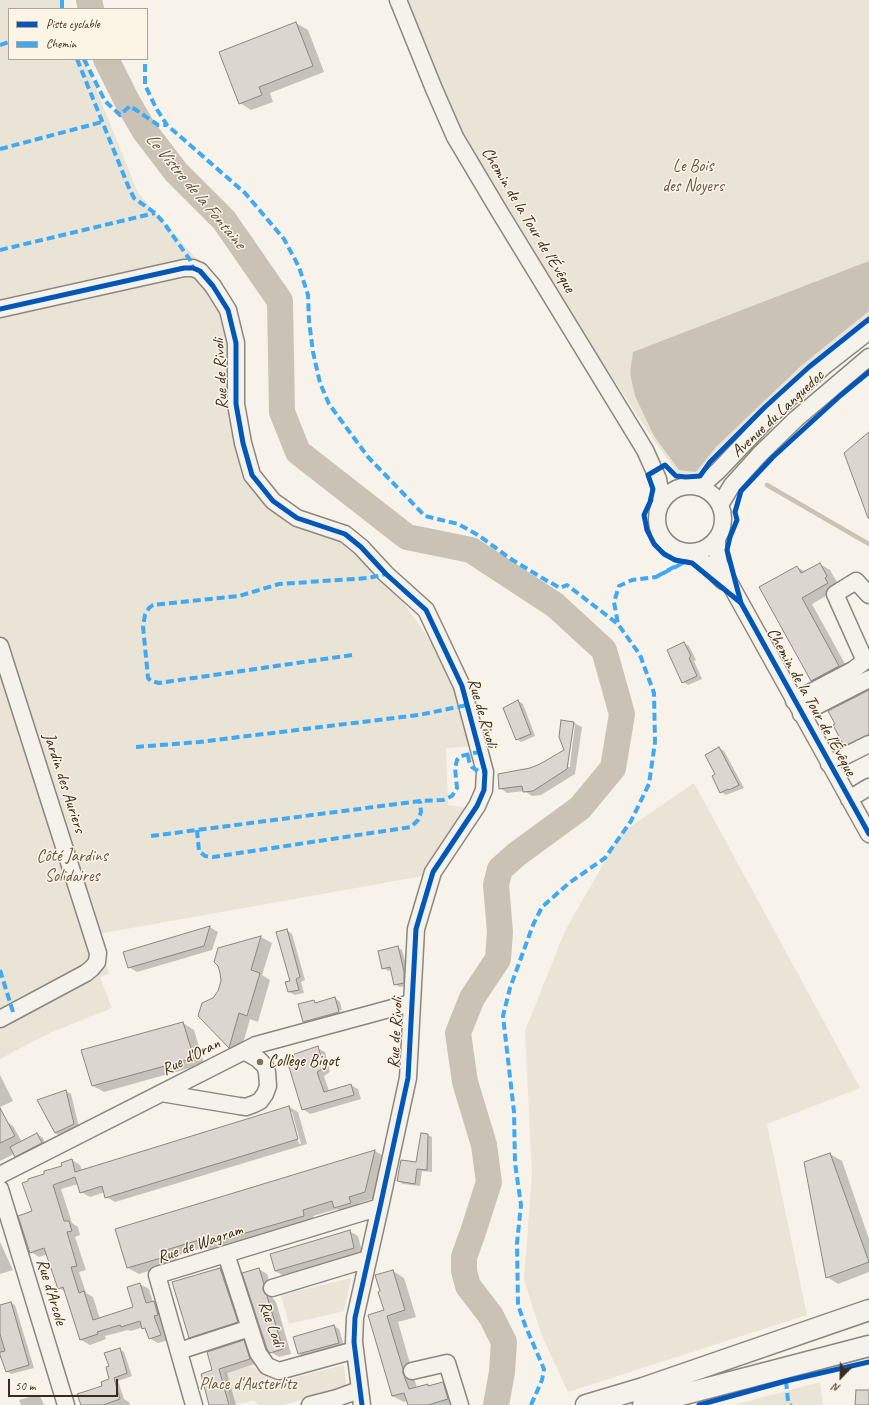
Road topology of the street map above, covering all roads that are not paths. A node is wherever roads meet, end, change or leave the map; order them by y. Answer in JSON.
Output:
{"nodes":[{"id":1,"x":398,"y":0,"type":"edge"},
{"id":2,"x":0,"y":309,"type":"edge"},
{"id":3,"x":869,"y":331,"type":"edge"},
{"id":4,"x":869,"y":357,"type":"edge"},
{"id":5,"x":645,"y":450,"type":"junction"},
{"id":6,"x":689,"y":487,"type":"junction"},
{"id":7,"x":662,"y":502,"type":"junction"},
{"id":8,"x":720,"y":505,"type":"junction"},
{"id":9,"x":717,"y":538,"type":"junction"},
{"id":10,"x":693,"y":552,"type":"junction"},
{"id":11,"x":869,"y":595,"type":"edge"},
{"id":12,"x":741,"y":603,"type":"junction"},
{"id":13,"x":0,"y":646,"type":"edge"},
{"id":14,"x":867,"y":659,"type":"edge"},
{"id":15,"x":869,"y":679,"type":"edge"},
{"id":16,"x":798,"y":707,"type":"junction"},
{"id":17,"x":869,"y":744,"type":"edge"},
{"id":18,"x":830,"y":764,"type":"junction"},
{"id":19,"x":869,"y":787,"type":"edge"},
{"id":20,"x":849,"y":799,"type":"junction"},
{"id":21,"x":869,"y":834,"type":"edge"},
{"id":22,"x":411,"y":1003,"type":"junction"},
{"id":23,"x":0,"y":1019,"type":"edge"},
{"id":24,"x":244,"y":1051,"type":"junction"},
{"id":25,"x":161,"y":1093,"type":"junction"},
{"id":26,"x":0,"y":1176,"type":"edge"},
{"id":27,"x":0,"y":1189,"type":"edge"},
{"id":28,"x":380,"y":1207,"type":"junction"},
{"id":29,"x":226,"y":1254,"type":"junction"},
{"id":30,"x":368,"y":1259,"type":"junction"},
{"id":31,"x":272,"y":1288,"type":"dead end"},
{"id":32,"x":869,"y":1310,"type":"edge"},
{"id":33,"x":250,"y":1328,"type":"junction"},
{"id":34,"x":869,"y":1346,"type":"edge"},
{"id":35,"x":356,"y":1350,"type":"junction"},
{"id":36,"x":179,"y":1351,"type":"junction"},
{"id":37,"x":412,"y":1372,"type":"dead end"},
{"id":38,"x":361,"y":1398,"type":"edge"},
{"id":39,"x":66,"y":1405,"type":"edge"},
{"id":40,"x":194,"y":1405,"type":"edge"},
{"id":41,"x":310,"y":1405,"type":"edge"},
{"id":42,"x":460,"y":1405,"type":"edge"},
{"id":43,"x":586,"y":1405,"type":"edge"},
{"id":44,"x":643,"y":1405,"type":"edge"}],
"edges":[{"from":1,"to":5,"type":"street","name":"Chemin de la Tour de l'Évêque"},
{"from":2,"to":22,"type":"street","name":"Rue de Rivoli"},
{"from":3,"to":6,"type":"street","name":"Avenue du Languedoc"},
{"from":4,"to":8,"type":"street","name":"Avenue du Languedoc"},
{"from":5,"to":6,"type":"street","name":"Chemin de la Tour de l'Évêque"},
{"from":5,"to":7,"type":"street","name":"Chemin de la Tour de l'Évêque"},
{"from":6,"to":7,"type":"street"},
{"from":6,"to":8,"type":"street"},
{"from":7,"to":10,"type":"street"},
{"from":8,"to":9,"type":"street"},
{"from":9,"to":10,"type":"street"},
{"from":9,"to":12,"type":"street","name":"Chemin de la Tour de l'Évêque"},
{"from":10,"to":12,"type":"street","name":"Chemin de la Tour de l'Évêque"},
{"from":11,"to":14,"type":"street"},
{"from":12,"to":16,"type":"street","name":"Chemin de la Tour de l'Évêque"},
{"from":13,"to":23,"type":"street","name":"Jardin des Auriers"},
{"from":14,"to":16,"type":"street"},
{"from":15,"to":16,"type":"street"},
{"from":16,"to":18,"type":"street","name":"Chemin de la Tour de l'Évêque"},
{"from":17,"to":18,"type":"street"},
{"from":18,"to":20,"type":"street","name":"Chemin de la Tour de l'Évêque"},
{"from":19,"to":20,"type":"street"},
{"from":20,"to":21,"type":"street","name":"Chemin de la Tour de l'Évêque"},
{"from":22,"to":24,"type":"street","name":"Rue d'Oran"},
{"from":22,"to":28,"type":"street","name":"Rue de Rivoli"},
{"from":24,"to":25,"type":"street","name":"Rue d'Oran"},
{"from":24,"to":25,"type":"street"},
{"from":25,"to":26,"type":"street","name":"Rue d'Oran"},
{"from":27,"to":39,"type":"street","name":"Rue d'Arcole"},
{"from":28,"to":29,"type":"street","name":"Rue de Wagram"},
{"from":28,"to":30,"type":"street","name":"Rue de Rivoli"},
{"from":29,"to":33,"type":"street","name":"Rue Lodi"},
{"from":29,"to":36,"type":"street","name":"Rue de Wagram"},
{"from":30,"to":31,"type":"street"},
{"from":30,"to":35,"type":"street","name":"Rue de Rivoli"},
{"from":32,"to":43,"type":"main road"},
{"from":33,"to":35,"type":"street","name":"Rue Lodi"},
{"from":33,"to":36,"type":"street"},
{"from":34,"to":44,"type":"main road"},
{"from":35,"to":38,"type":"street","name":"Rue de Rivoli"},
{"from":36,"to":40,"type":"street","name":"Rue de Wagram"},
{"from":37,"to":42,"type":"street"},
{"from":38,"to":41,"type":"street"}]}
